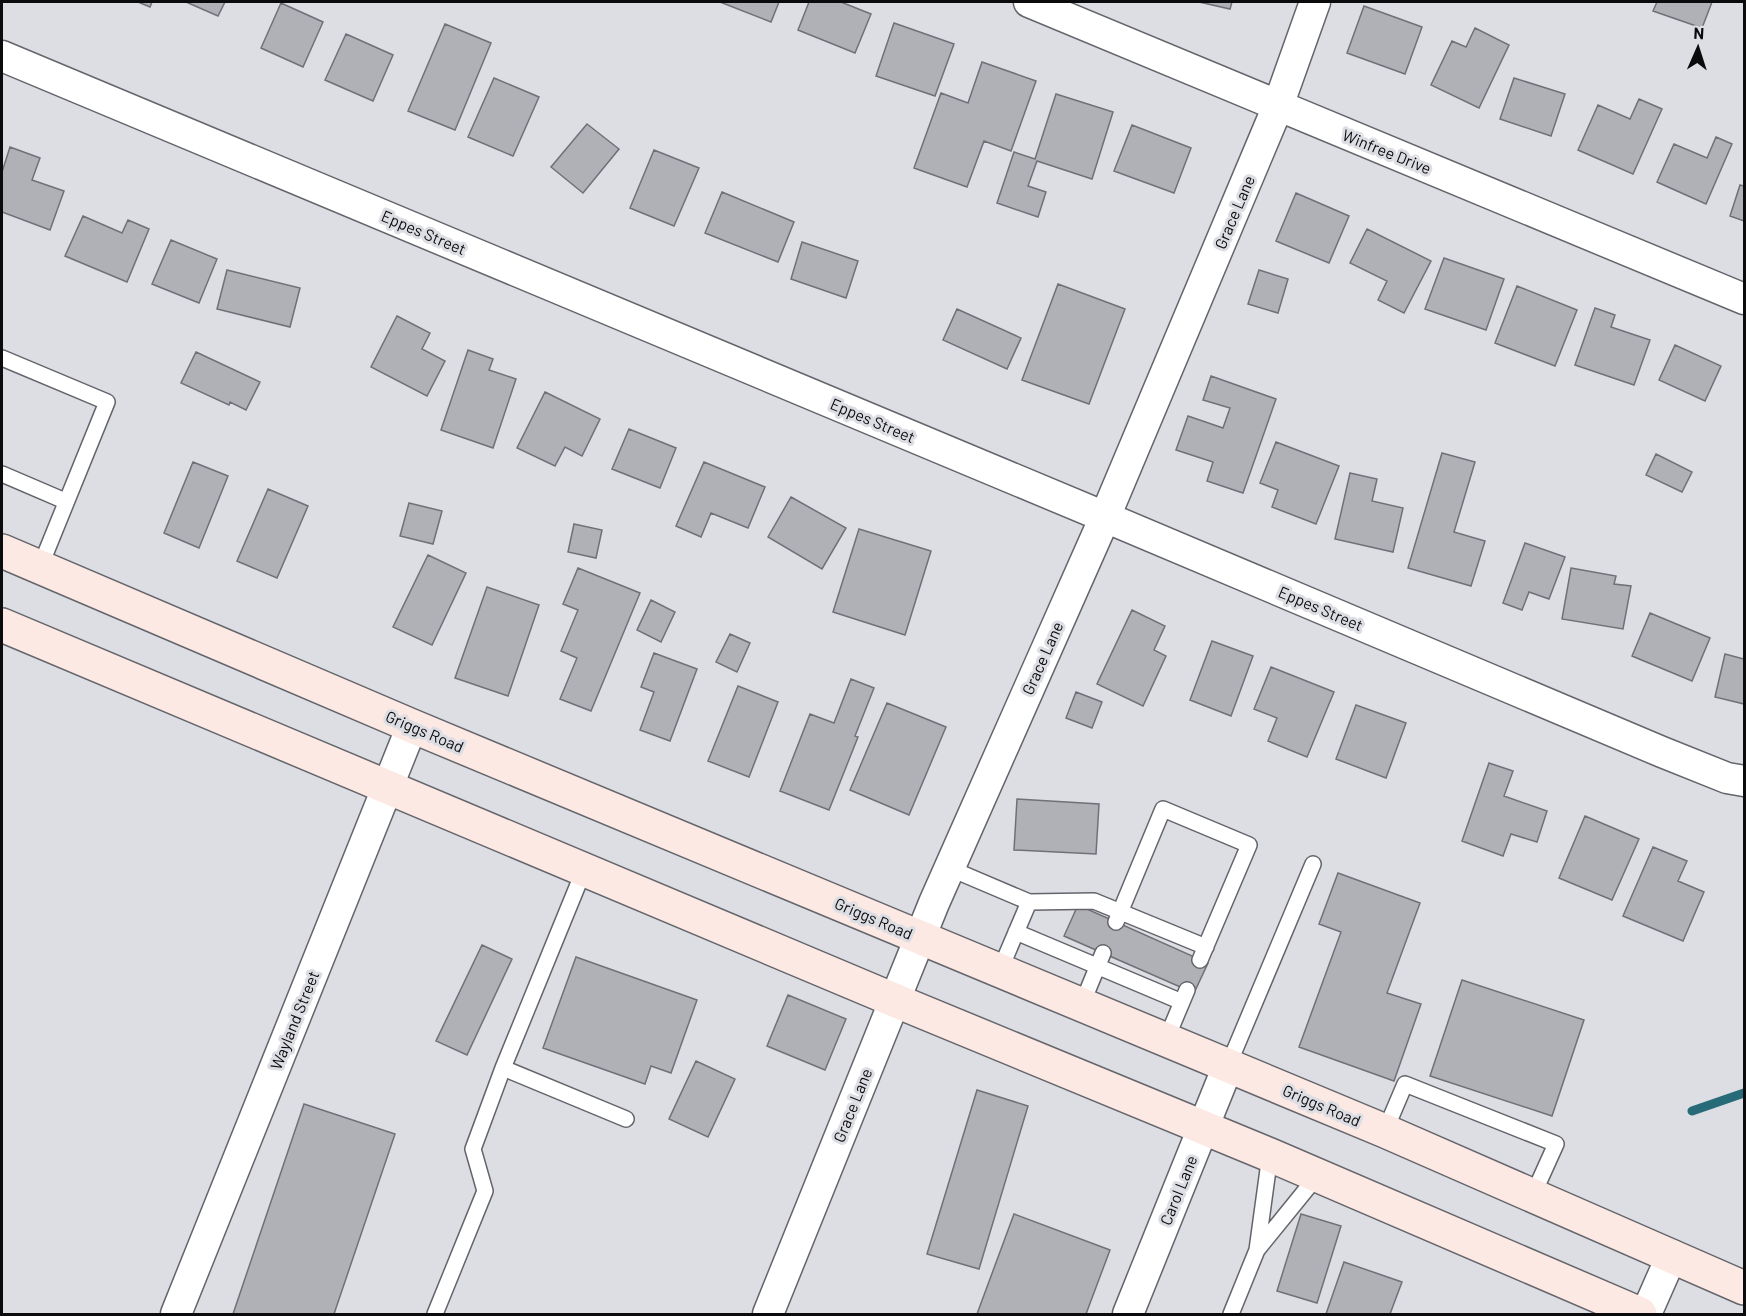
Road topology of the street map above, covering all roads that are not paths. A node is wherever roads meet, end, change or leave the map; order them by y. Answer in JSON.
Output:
{"nodes":[{"id":1,"x":1029,"y":2,"type":"edge"},
{"id":2,"x":1315,"y":2,"type":"edge"},
{"id":3,"x":2,"y":56,"type":"edge"},
{"id":4,"x":1278,"y":106,"type":"junction"},
{"id":5,"x":1744,"y":299,"type":"edge"},
{"id":6,"x":2,"y":358,"type":"edge"},
{"id":7,"x":2,"y":474,"type":"edge"},
{"id":8,"x":65,"y":501,"type":"junction"},
{"id":9,"x":1105,"y":517,"type":"junction"},
{"id":10,"x":2,"y":551,"type":"edge"},
{"id":11,"x":40,"y":567,"type":"junction"},
{"id":12,"x":2,"y":625,"type":"edge"},
{"id":13,"x":412,"y":726,"type":"junction"},
{"id":14,"x":1744,"y":781,"type":"edge"},
{"id":15,"x":386,"y":789,"type":"junction"},
{"id":16,"x":1312,"y":864,"type":"dead end"},
{"id":17,"x":949,"y":868,"type":"junction"},
{"id":18,"x":584,"y":870,"type":"junction"},
{"id":19,"x":1029,"y":902,"type":"junction"},
{"id":20,"x":1118,"y":917,"type":"junction"},
{"id":21,"x":1016,"y":932,"type":"junction"},
{"id":22,"x":920,"y":937,"type":"junction"},
{"id":23,"x":1101,"y":959,"type":"junction"},
{"id":24,"x":1000,"y":970,"type":"junction"},
{"id":25,"x":894,"y":1000,"type":"junction"},
{"id":26,"x":1082,"y":1004,"type":"junction"},
{"id":27,"x":1166,"y":1040,"type":"junction"},
{"id":28,"x":1228,"y":1066,"type":"junction"},
{"id":29,"x":503,"y":1068,"type":"junction"},
{"id":30,"x":626,"y":1119,"type":"dead end"},
{"id":31,"x":1203,"y":1127,"type":"junction"},
{"id":32,"x":1385,"y":1131,"type":"junction"},
{"id":33,"x":1270,"y":1155,"type":"junction"},
{"id":34,"x":1318,"y":1175,"type":"junction"},
{"id":35,"x":1533,"y":1195,"type":"junction"},
{"id":36,"x":1257,"y":1250,"type":"junction"},
{"id":37,"x":1672,"y":1255,"type":"junction"},
{"id":38,"x":1744,"y":1288,"type":"edge"},
{"id":39,"x":176,"y":1314,"type":"edge"},
{"id":40,"x":435,"y":1314,"type":"edge"},
{"id":41,"x":768,"y":1314,"type":"edge"},
{"id":42,"x":1128,"y":1314,"type":"edge"},
{"id":43,"x":1231,"y":1314,"type":"edge"},
{"id":44,"x":1640,"y":1314,"type":"edge"},
{"id":45,"x":1646,"y":1314,"type":"edge"}],
"edges":[{"from":1,"to":4,"type":"street","name":"Winfree Drive"},
{"from":2,"to":4,"type":"street","name":"Grace Lane"},
{"from":3,"to":9,"type":"street","name":"Eppes Street"},
{"from":4,"to":5,"type":"street","name":"Winfree Drive"},
{"from":4,"to":9,"type":"street","name":"Grace Lane"},
{"from":6,"to":8,"type":"lane"},
{"from":7,"to":8,"type":"lane"},
{"from":8,"to":11,"type":"lane"},
{"from":9,"to":14,"type":"street","name":"Eppes Street"},
{"from":9,"to":17,"type":"street","name":"Grace Lane"},
{"from":10,"to":11,"type":"main road","name":"Griggs Road"},
{"from":11,"to":13,"type":"main road","name":"Griggs Road"},
{"from":12,"to":15,"type":"main road"},
{"from":13,"to":15,"type":"street","name":"Wayland Street"},
{"from":13,"to":22,"type":"main road","name":"Griggs Road"},
{"from":15,"to":18,"type":"main road"},
{"from":15,"to":39,"type":"street","name":"Wayland Street"},
{"from":16,"to":28,"type":"lane"},
{"from":17,"to":19,"type":"lane"},
{"from":17,"to":22,"type":"street","name":"Grace Lane"},
{"from":18,"to":25,"type":"main road"},
{"from":18,"to":29,"type":"lane"},
{"from":19,"to":20,"type":"lane"},
{"from":19,"to":21,"type":"lane"},
{"from":20,"to":20,"type":"lane"},
{"from":21,"to":23,"type":"lane"},
{"from":21,"to":24,"type":"lane"},
{"from":22,"to":24,"type":"main road","name":"Griggs Road"},
{"from":22,"to":25,"type":"street","name":"Grace Lane"},
{"from":23,"to":26,"type":"lane"},
{"from":23,"to":27,"type":"lane"},
{"from":24,"to":26,"type":"main road","name":"Griggs Road"},
{"from":25,"to":31,"type":"main road"},
{"from":25,"to":41,"type":"street","name":"Grace Lane"},
{"from":26,"to":27,"type":"main road","name":"Griggs Road"},
{"from":27,"to":28,"type":"main road","name":"Griggs Road"},
{"from":28,"to":31,"type":"street","name":"Carol Lane"},
{"from":28,"to":32,"type":"main road","name":"Griggs Road"},
{"from":29,"to":30,"type":"lane"},
{"from":29,"to":40,"type":"lane"},
{"from":31,"to":33,"type":"main road"},
{"from":31,"to":42,"type":"street","name":"Carol Lane"},
{"from":32,"to":35,"type":"main road","name":"Griggs Road"},
{"from":32,"to":35,"type":"lane"},
{"from":33,"to":34,"type":"main road"},
{"from":33,"to":36,"type":"lane"},
{"from":34,"to":36,"type":"lane"},
{"from":34,"to":44,"type":"main road"},
{"from":35,"to":37,"type":"main road","name":"Griggs Road"},
{"from":36,"to":43,"type":"lane"},
{"from":37,"to":38,"type":"main road","name":"Griggs Road"},
{"from":37,"to":45,"type":"street"}]}
